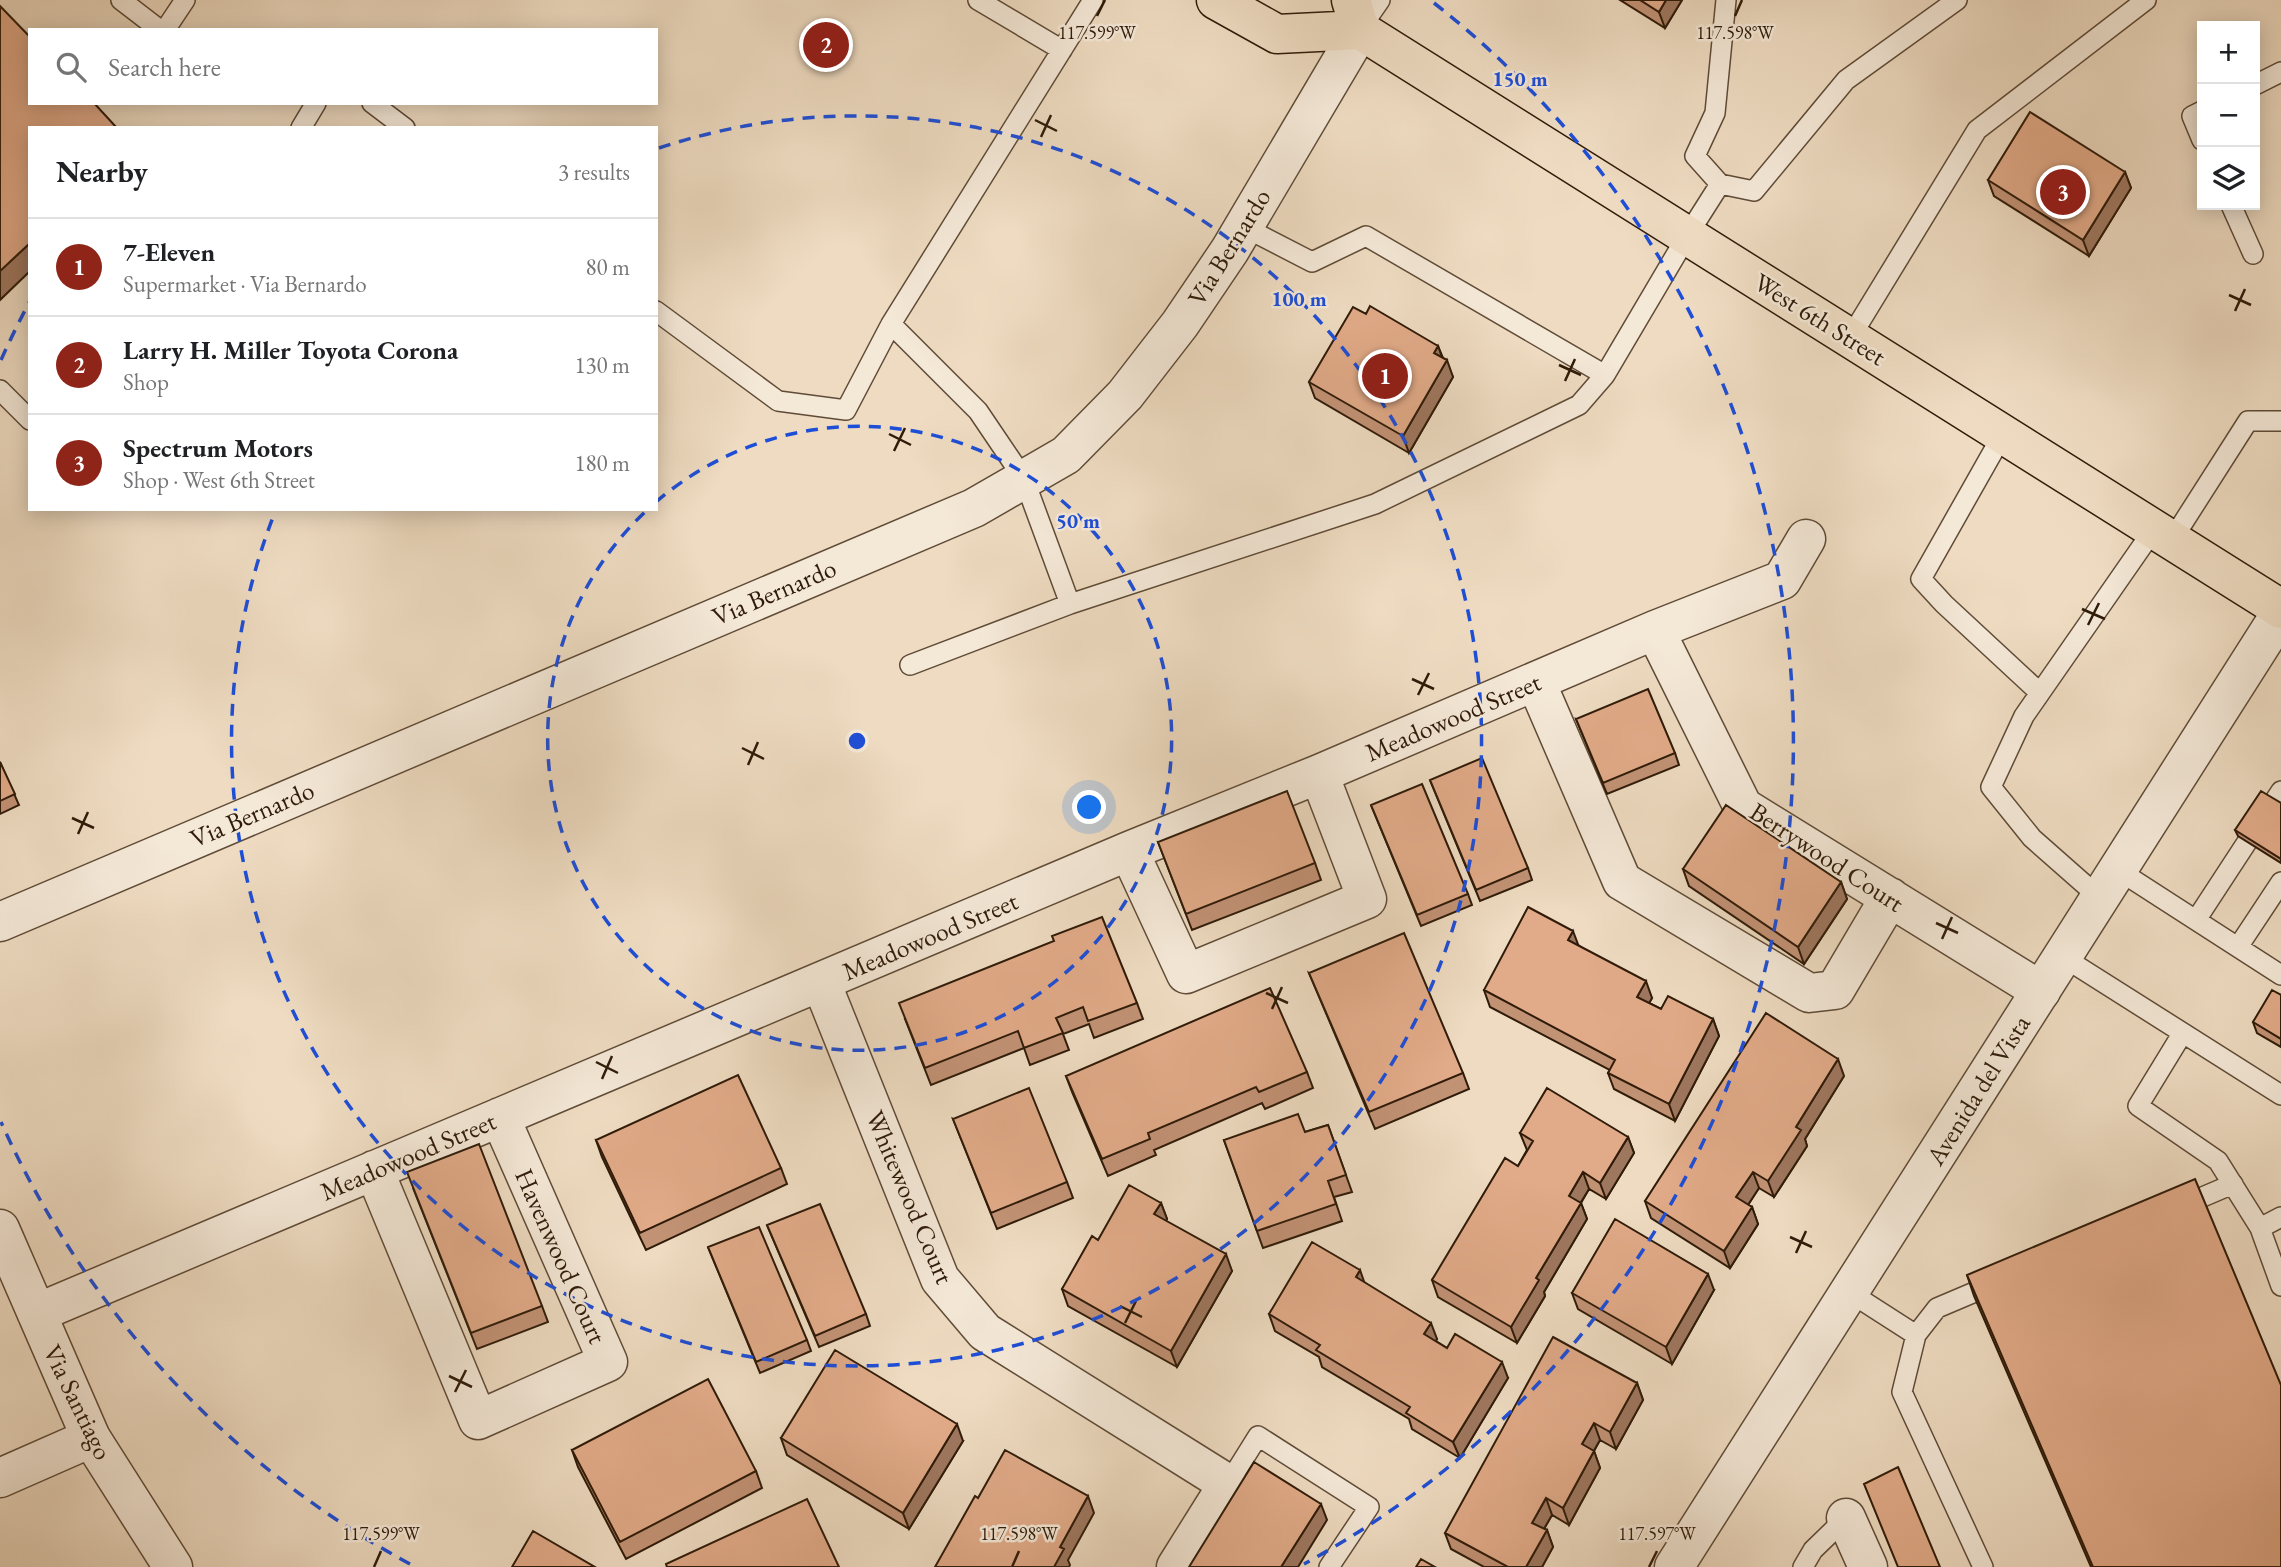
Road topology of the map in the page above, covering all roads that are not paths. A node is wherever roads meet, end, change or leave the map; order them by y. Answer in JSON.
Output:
{"nodes":[{"id":1,"x":121,"y":0,"type":"edge"},
{"id":2,"x":185,"y":0,"type":"edge"},
{"id":3,"x":978,"y":0,"type":"edge"},
{"id":4,"x":1093,"y":0,"type":"edge"},
{"id":5,"x":1216,"y":0,"type":"edge"},
{"id":6,"x":1726,"y":0,"type":"edge"},
{"id":7,"x":1957,"y":0,"type":"edge"},
{"id":8,"x":2147,"y":0,"type":"edge"},
{"id":9,"x":1363,"y":10,"type":"edge"},
{"id":10,"x":159,"y":28,"type":"edge"},
{"id":11,"x":164,"y":28,"type":"edge"},
{"id":12,"x":1062,"y":50,"type":"junction"},
{"id":13,"x":2281,"y":72,"type":"edge"},
{"id":14,"x":2257,"y":84,"type":"edge"},
{"id":15,"x":315,"y":105,"type":"edge"},
{"id":16,"x":375,"y":105,"type":"edge"},
{"id":17,"x":2197,"y":114,"type":"edge"},
{"id":18,"x":302,"y":126,"type":"edge"},
{"id":19,"x":402,"y":126,"type":"edge"},
{"id":20,"x":2197,"y":128,"type":"edge"},
{"id":21,"x":1720,"y":184,"type":"junction"},
{"id":22,"x":2233,"y":210,"type":"edge"},
{"id":23,"x":1244,"y":227,"type":"junction"},
{"id":24,"x":1687,"y":236,"type":"junction"},
{"id":25,"x":2253,"y":254,"type":"dead end"},
{"id":26,"x":658,"y":312,"type":"edge"},
{"id":27,"x":891,"y":324,"type":"junction"},
{"id":28,"x":1850,"y":338,"type":"junction"},
{"id":29,"x":1605,"y":375,"type":"junction"},
{"id":30,"x":0,"y":390,"type":"edge"},
{"id":31,"x":28,"y":418,"type":"edge"},
{"id":32,"x":2281,"y":421,"type":"edge"},
{"id":33,"x":2003,"y":434,"type":"junction"},
{"id":34,"x":1024,"y":479,"type":"junction"},
{"id":35,"x":2163,"y":535,"type":"junction"},
{"id":36,"x":1806,"y":540,"type":"dead end"},
{"id":37,"x":1070,"y":604,"type":"junction"},
{"id":38,"x":2281,"y":611,"type":"edge"},
{"id":39,"x":1655,"y":630,"type":"junction"},
{"id":40,"x":910,"y":665,"type":"dead end"},
{"id":41,"x":1536,"y":682,"type":"junction"},
{"id":42,"x":2040,"y":693,"type":"junction"},
{"id":43,"x":1319,"y":774,"type":"junction"},
{"id":44,"x":2247,"y":842,"type":"edge"},
{"id":45,"x":1129,"y":851,"type":"junction"},
{"id":46,"x":2281,"y":882,"type":"edge"},
{"id":47,"x":2109,"y":884,"type":"junction"},
{"id":48,"x":1890,"y":898,"type":"junction"},
{"id":49,"x":2196,"y":920,"type":"junction"},
{"id":50,"x":0,"y":922,"type":"edge"},
{"id":51,"x":2238,"y":947,"type":"junction"},
{"id":52,"x":2063,"y":957,"type":"junction"},
{"id":53,"x":2277,"y":965,"type":"edge"},
{"id":54,"x":821,"y":982,"type":"junction"},
{"id":55,"x":2041,"y":991,"type":"junction"},
{"id":56,"x":2182,"y":1034,"type":"junction"},
{"id":57,"x":2281,"y":1095,"type":"edge"},
{"id":58,"x":500,"y":1117,"type":"junction"},
{"id":59,"x":374,"y":1170,"type":"junction"},
{"id":60,"x":2232,"y":1184,"type":"junction"},
{"id":61,"x":2155,"y":1216,"type":"edge"},
{"id":62,"x":2281,"y":1217,"type":"edge"},
{"id":63,"x":2260,"y":1228,"type":"junction"},
{"id":64,"x":0,"y":1229,"type":"edge"},
{"id":65,"x":2014,"y":1276,"type":"edge"},
{"id":66,"x":2281,"y":1286,"type":"edge"},
{"id":67,"x":1849,"y":1292,"type":"junction"},
{"id":68,"x":37,"y":1313,"type":"junction"},
{"id":69,"x":1916,"y":1335,"type":"junction"},
{"id":70,"x":91,"y":1438,"type":"junction"},
{"id":71,"x":0,"y":1478,"type":"edge"},
{"id":72,"x":1228,"y":1484,"type":"junction"},
{"id":73,"x":1846,"y":1518,"type":"joint"},
{"id":74,"x":173,"y":1567,"type":"edge"},
{"id":75,"x":1177,"y":1567,"type":"edge"},
{"id":76,"x":1329,"y":1567,"type":"edge"},
{"id":77,"x":1674,"y":1567,"type":"edge"},
{"id":78,"x":1803,"y":1567,"type":"edge"},
{"id":79,"x":1868,"y":1567,"type":"edge"},
{"id":80,"x":1983,"y":1567,"type":"edge"}],
"edges":[{"from":1,"to":10,"type":"lane"},
{"from":2,"to":11,"type":"lane"},
{"from":3,"to":12,"type":"lane"},
{"from":4,"to":12,"type":"lane"},
{"from":5,"to":9,"type":"main road"},
{"from":6,"to":21,"type":"lane"},
{"from":7,"to":21,"type":"lane"},
{"from":8,"to":28,"type":"lane"},
{"from":9,"to":23,"type":"street","name":"Via Bernardo"},
{"from":9,"to":24,"type":"main road","name":"West 6th Street"},
{"from":12,"to":27,"type":"lane"},
{"from":13,"to":14,"type":"lane"},
{"from":15,"to":18,"type":"lane"},
{"from":16,"to":19,"type":"lane"},
{"from":17,"to":20,"type":"lane"},
{"from":21,"to":24,"type":"lane"},
{"from":22,"to":25,"type":"lane"},
{"from":23,"to":29,"type":"lane"},
{"from":23,"to":34,"type":"street","name":"Via Bernardo"},
{"from":24,"to":28,"type":"main road","name":"West 6th Street"},
{"from":24,"to":29,"type":"lane"},
{"from":26,"to":27,"type":"lane"},
{"from":27,"to":34,"type":"lane"},
{"from":28,"to":33,"type":"main road","name":"West 6th Street"},
{"from":29,"to":37,"type":"lane"},
{"from":30,"to":31,"type":"lane"},
{"from":32,"to":35,"type":"lane"},
{"from":33,"to":35,"type":"main road","name":"West 6th Street"},
{"from":33,"to":42,"type":"lane"},
{"from":34,"to":37,"type":"lane"},
{"from":34,"to":50,"type":"street","name":"Via Bernardo"},
{"from":35,"to":38,"type":"main road","name":"West 6th Street"},
{"from":35,"to":42,"type":"lane"},
{"from":36,"to":39,"type":"street","name":"Meadowood Street"},
{"from":37,"to":40,"type":"lane"},
{"from":38,"to":47,"type":"street","name":"Avenida del Vista"},
{"from":39,"to":41,"type":"street","name":"Meadowood Street"},
{"from":39,"to":48,"type":"street","name":"Berrywood Court"},
{"from":41,"to":43,"type":"street","name":"Meadowood Street"},
{"from":41,"to":48,"type":"street"},
{"from":42,"to":47,"type":"lane"},
{"from":43,"to":45,"type":"street","name":"Meadowood Street"},
{"from":43,"to":45,"type":"street"},
{"from":44,"to":49,"type":"lane"},
{"from":45,"to":54,"type":"street","name":"Meadowood Street"},
{"from":46,"to":51,"type":"lane"},
{"from":47,"to":49,"type":"lane"},
{"from":47,"to":52,"type":"street","name":"Avenida del Vista"},
{"from":48,"to":55,"type":"street","name":"Berrywood Court"},
{"from":49,"to":51,"type":"lane"},
{"from":51,"to":53,"type":"lane"},
{"from":52,"to":55,"type":"street","name":"Avenida del Vista"},
{"from":52,"to":56,"type":"lane"},
{"from":54,"to":58,"type":"street","name":"Meadowood Street"},
{"from":54,"to":72,"type":"street","name":"Whitewood Court"},
{"from":55,"to":67,"type":"street","name":"Avenida del Vista"},
{"from":56,"to":57,"type":"lane"},
{"from":56,"to":60,"type":"lane"},
{"from":58,"to":59,"type":"street","name":"Meadowood Street"},
{"from":58,"to":59,"type":"street","name":"Havenwood Court"},
{"from":59,"to":68,"type":"street","name":"Meadowood Street"},
{"from":60,"to":61,"type":"lane"},
{"from":60,"to":63,"type":"lane"},
{"from":62,"to":63,"type":"lane"},
{"from":63,"to":66,"type":"lane"},
{"from":64,"to":68,"type":"street","name":"Via Santiago"},
{"from":65,"to":69,"type":"lane"},
{"from":67,"to":69,"type":"lane"},
{"from":67,"to":77,"type":"street","name":"Avenida del Vista"},
{"from":68,"to":70,"type":"street","name":"Via Santiago"},
{"from":69,"to":80,"type":"lane"},
{"from":70,"to":71,"type":"street"},
{"from":70,"to":74,"type":"street","name":"Via Santiago"},
{"from":72,"to":75,"type":"street"},
{"from":72,"to":76,"type":"lane"},
{"from":73,"to":78,"type":"lane"},
{"from":73,"to":79,"type":"street"}]}
